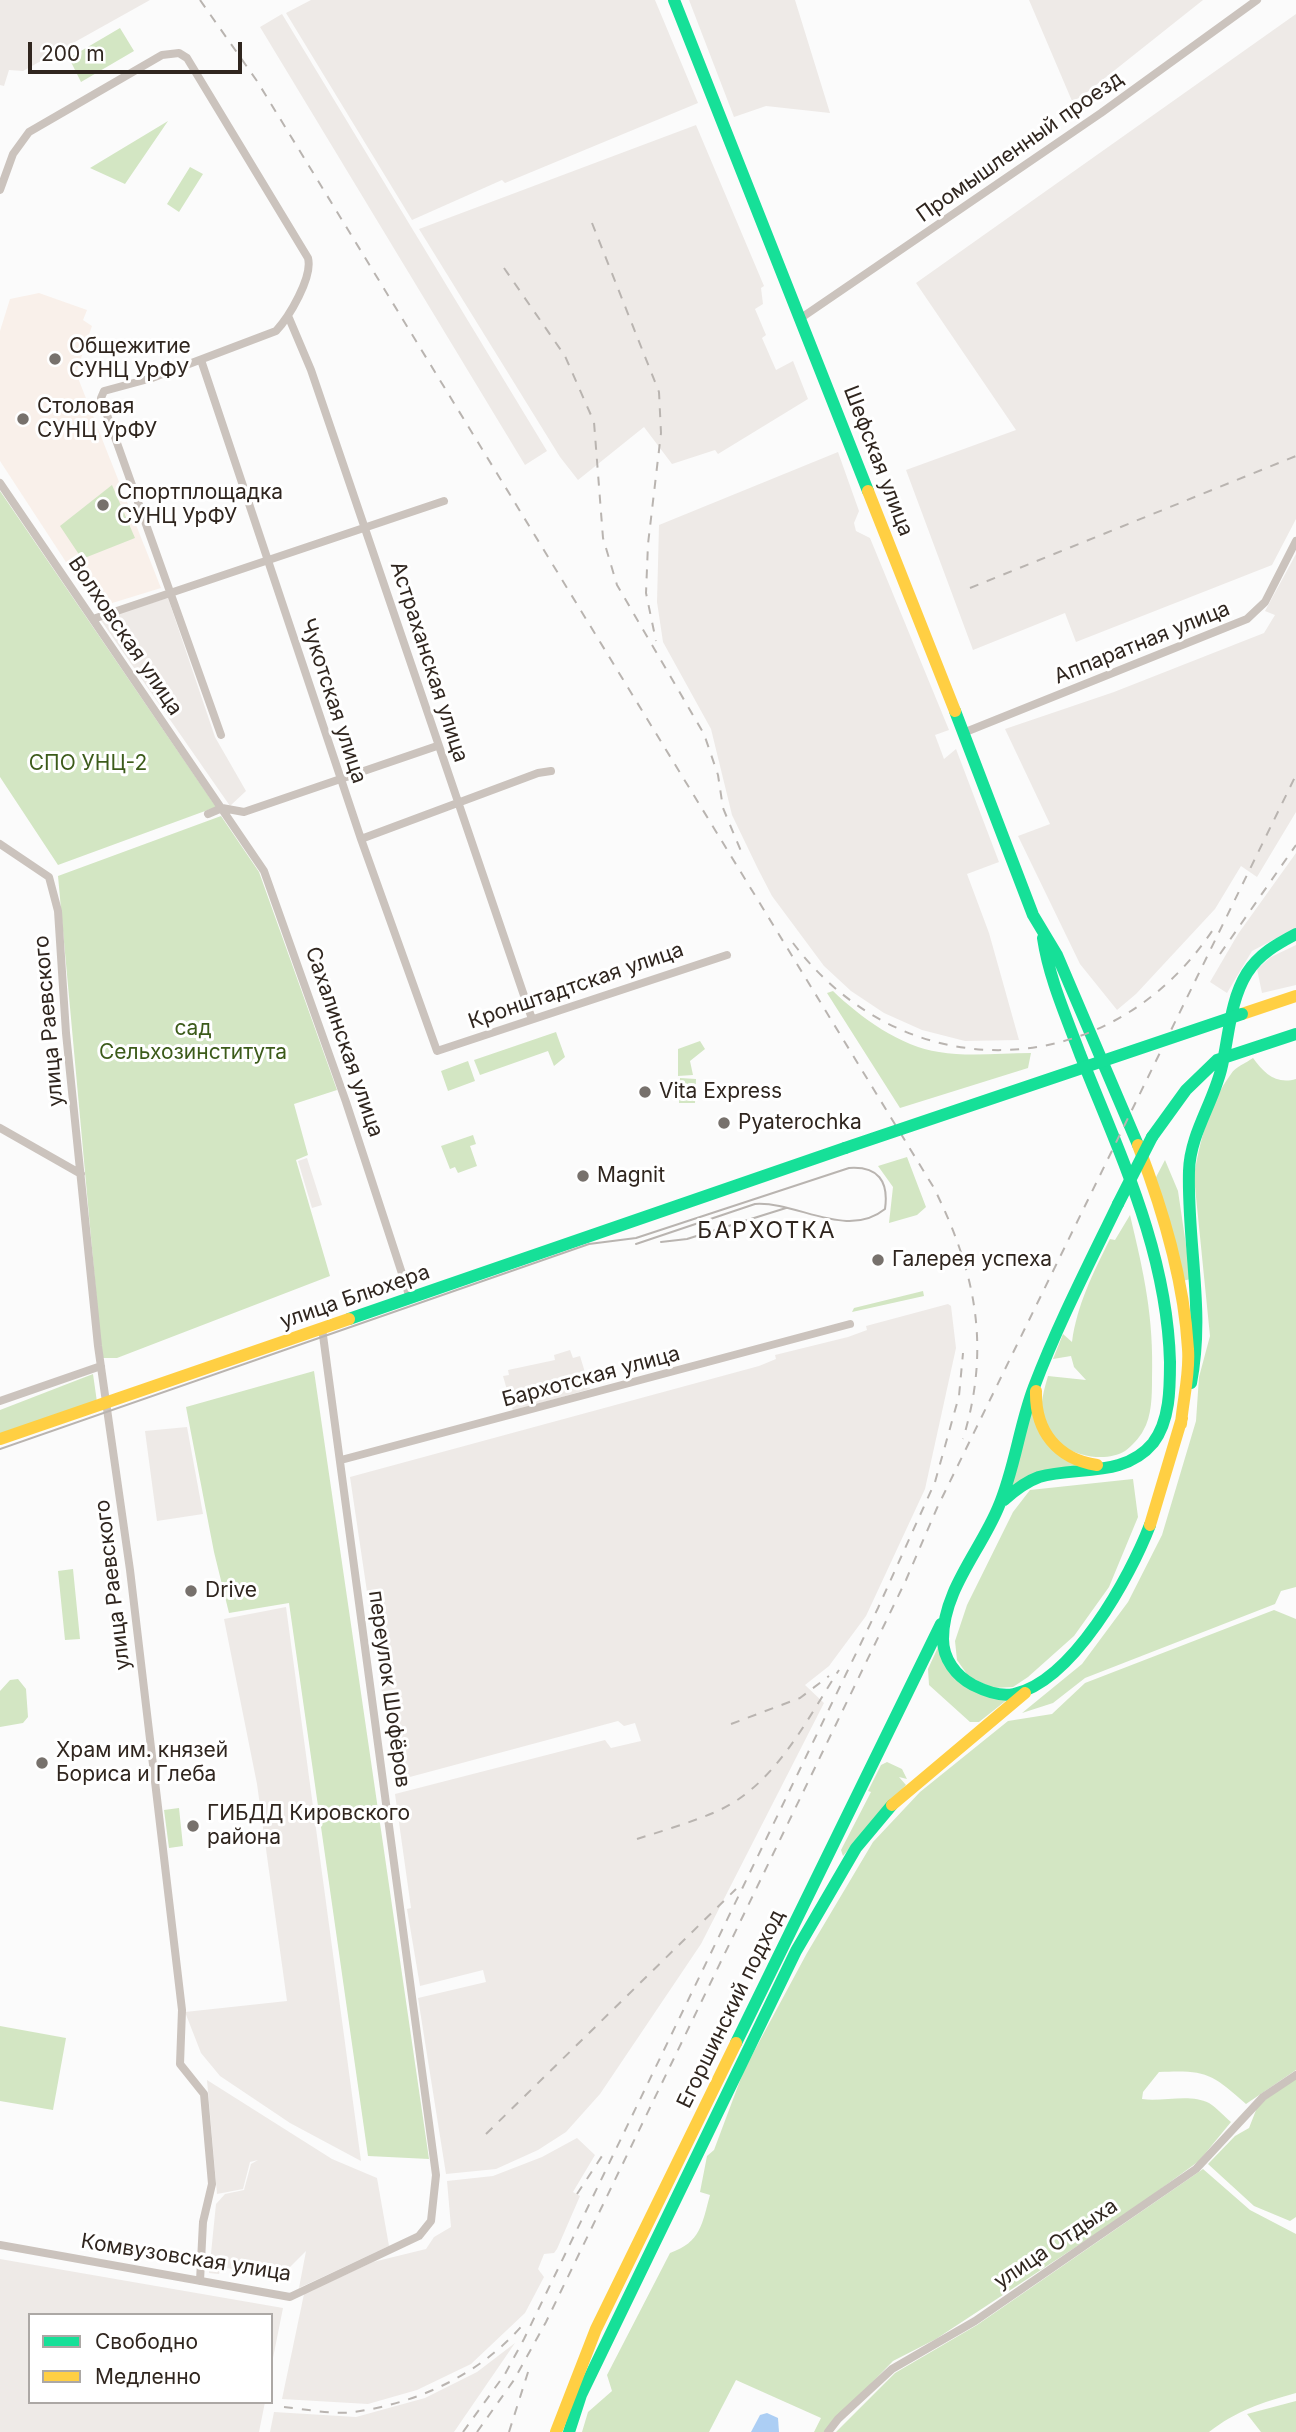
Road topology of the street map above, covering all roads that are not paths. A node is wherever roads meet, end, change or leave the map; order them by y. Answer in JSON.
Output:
{"nodes":[{"id":1,"x":674,"y":0,"type":"edge"},
{"id":2,"x":1257,"y":0,"type":"edge"},
{"id":3,"x":0,"y":190,"type":"edge"},
{"id":4,"x":289,"y":318,"type":"junction"},
{"id":5,"x":801,"y":318,"type":"junction"},
{"id":6,"x":201,"y":360,"type":"junction"},
{"id":7,"x":0,"y":483,"type":"edge"},
{"id":8,"x":444,"y":502,"type":"dead end"},
{"id":9,"x":365,"y":527,"type":"junction"},
{"id":10,"x":1296,"y":541,"type":"edge"},
{"id":11,"x":269,"y":562,"type":"junction"},
{"id":12,"x":172,"y":592,"type":"junction"},
{"id":13,"x":93,"y":619,"type":"junction"},
{"id":14,"x":963,"y":733,"type":"junction"},
{"id":15,"x":221,"y":735,"type":"dead end"},
{"id":16,"x":438,"y":746,"type":"junction"},
{"id":17,"x":551,"y":771,"type":"dead end"},
{"id":18,"x":341,"y":779,"type":"junction"},
{"id":19,"x":458,"y":805,"type":"junction"},
{"id":20,"x":222,"y":808,"type":"junction"},
{"id":21,"x":208,"y":814,"type":"dead end"},
{"id":22,"x":361,"y":839,"type":"junction"},
{"id":23,"x":0,"y":844,"type":"edge"},
{"id":24,"x":1296,"y":934,"type":"edge"},
{"id":25,"x":1043,"y":938,"type":"junction"},
{"id":26,"x":727,"y":955,"type":"dead end"},
{"id":27,"x":1296,"y":996,"type":"edge"},
{"id":28,"x":532,"y":1019,"type":"junction"},
{"id":29,"x":1296,"y":1034,"type":"edge"},
{"id":30,"x":437,"y":1051,"type":"joint"},
{"id":31,"x":1223,"y":1056,"type":"junction"},
{"id":32,"x":0,"y":1128,"type":"edge"},
{"id":33,"x":81,"y":1174,"type":"junction"},
{"id":34,"x":410,"y":1298,"type":"junction"},
{"id":35,"x":849,"y":1324,"type":"dead end"},
{"id":36,"x":322,"y":1328,"type":"junction"},
{"id":37,"x":101,"y":1366,"type":"junction"},
{"id":38,"x":1041,"y":1370,"type":"junction"},
{"id":39,"x":0,"y":1401,"type":"edge"},
{"id":40,"x":106,"y":1403,"type":"junction"},
{"id":41,"x":1181,"y":1424,"type":"junction"},
{"id":42,"x":0,"y":1439,"type":"edge"},
{"id":43,"x":341,"y":1460,"type":"junction"},
{"id":44,"x":1118,"y":1464,"type":"junction"},
{"id":45,"x":997,"y":1511,"type":"junction"},
{"id":46,"x":949,"y":1608,"type":"junction"},
{"id":47,"x":1037,"y":1684,"type":"junction"},
{"id":48,"x":1296,"y":2075,"type":"edge"},
{"id":49,"x":431,"y":2221,"type":"joint"},
{"id":50,"x":0,"y":2245,"type":"edge"},
{"id":51,"x":200,"y":2281,"type":"junction"},
{"id":52,"x":556,"y":2432,"type":"edge"},
{"id":53,"x":569,"y":2432,"type":"edge"},
{"id":54,"x":828,"y":2432,"type":"edge"}],
"edges":[{"from":1,"to":5,"type":"main road","name":"Шефская улица"},
{"from":2,"to":5,"type":"street","name":"Промышленный проезд"},
{"from":3,"to":4,"type":"street"},
{"from":4,"to":6,"type":"street"},
{"from":4,"to":9,"type":"street","name":"Астраханская улица"},
{"from":5,"to":14,"type":"main road","name":"Шефская улица"},
{"from":6,"to":11,"type":"street","name":"Чукотская улица"},
{"from":6,"to":12,"type":"street"},
{"from":7,"to":13,"type":"street","name":"Волховская улица"},
{"from":8,"to":9,"type":"street"},
{"from":9,"to":11,"type":"street"},
{"from":9,"to":16,"type":"street","name":"Астраханская улица"},
{"from":10,"to":14,"type":"street","name":"Аппаратная улица"},
{"from":11,"to":12,"type":"street"},
{"from":11,"to":18,"type":"street","name":"Чукотская улица"},
{"from":12,"to":13,"type":"street"},
{"from":12,"to":15,"type":"street"},
{"from":13,"to":20,"type":"street","name":"Волховская улица"},
{"from":14,"to":25,"type":"main road","name":"Шефская улица"},
{"from":16,"to":18,"type":"street"},
{"from":16,"to":19,"type":"street","name":"Астраханская улица"},
{"from":17,"to":19,"type":"street"},
{"from":18,"to":20,"type":"street"},
{"from":18,"to":22,"type":"street","name":"Чукотская улица"},
{"from":19,"to":22,"type":"street"},
{"from":19,"to":28,"type":"street","name":"Астраханская улица"},
{"from":20,"to":21,"type":"street"},
{"from":20,"to":34,"type":"street","name":"Сахалинская улица"},
{"from":22,"to":30,"type":"street","name":"Чукотская улица"},
{"from":23,"to":33,"type":"street","name":"улица Раевского"},
{"from":24,"to":31,"type":"main road"},
{"from":25,"to":41,"type":"main road"},
{"from":25,"to":44,"type":"main road"},
{"from":26,"to":28,"type":"street","name":"Кронштадтская улица"},
{"from":27,"to":34,"type":"main road","name":"улица Блюхера","bridge":true},
{"from":28,"to":30,"type":"street","name":"Кронштадтская улица"},
{"from":29,"to":31,"type":"main road"},
{"from":31,"to":38,"type":"main road","bridge":true},
{"from":31,"to":41,"type":"main road"},
{"from":32,"to":33,"type":"street"},
{"from":33,"to":37,"type":"street","name":"улица Раевского"},
{"from":34,"to":36,"type":"main road","name":"улица Блюхера"},
{"from":35,"to":43,"type":"street","name":"Бархотская улица"},
{"from":36,"to":40,"type":"main road","name":"улица Блюхера"},
{"from":36,"to":43,"type":"street","name":"переулок Шофёров"},
{"from":37,"to":39,"type":"street"},
{"from":37,"to":40,"type":"street","name":"улица Раевского"},
{"from":38,"to":44,"type":"main road"},
{"from":38,"to":45,"type":"main road"},
{"from":40,"to":42,"type":"main road","name":"улица Блюхера"},
{"from":40,"to":51,"type":"street","name":"улица Раевского"},
{"from":41,"to":47,"type":"main road","name":"Егоршинский подход"},
{"from":43,"to":49,"type":"street","name":"переулок Шофёров"},
{"from":44,"to":45,"type":"main road"},
{"from":45,"to":46,"type":"main road","name":"Егоршинский подход"},
{"from":46,"to":47,"type":"main road"},
{"from":46,"to":52,"type":"main road","name":"Егоршинский подход"},
{"from":47,"to":53,"type":"main road","name":"Егоршинский подход"},
{"from":48,"to":54,"type":"street","name":"улица Отдыха"},
{"from":49,"to":51,"type":"street","name":"Комвузовская улица"},
{"from":50,"to":51,"type":"street","name":"Комвузовская улица"}]}
